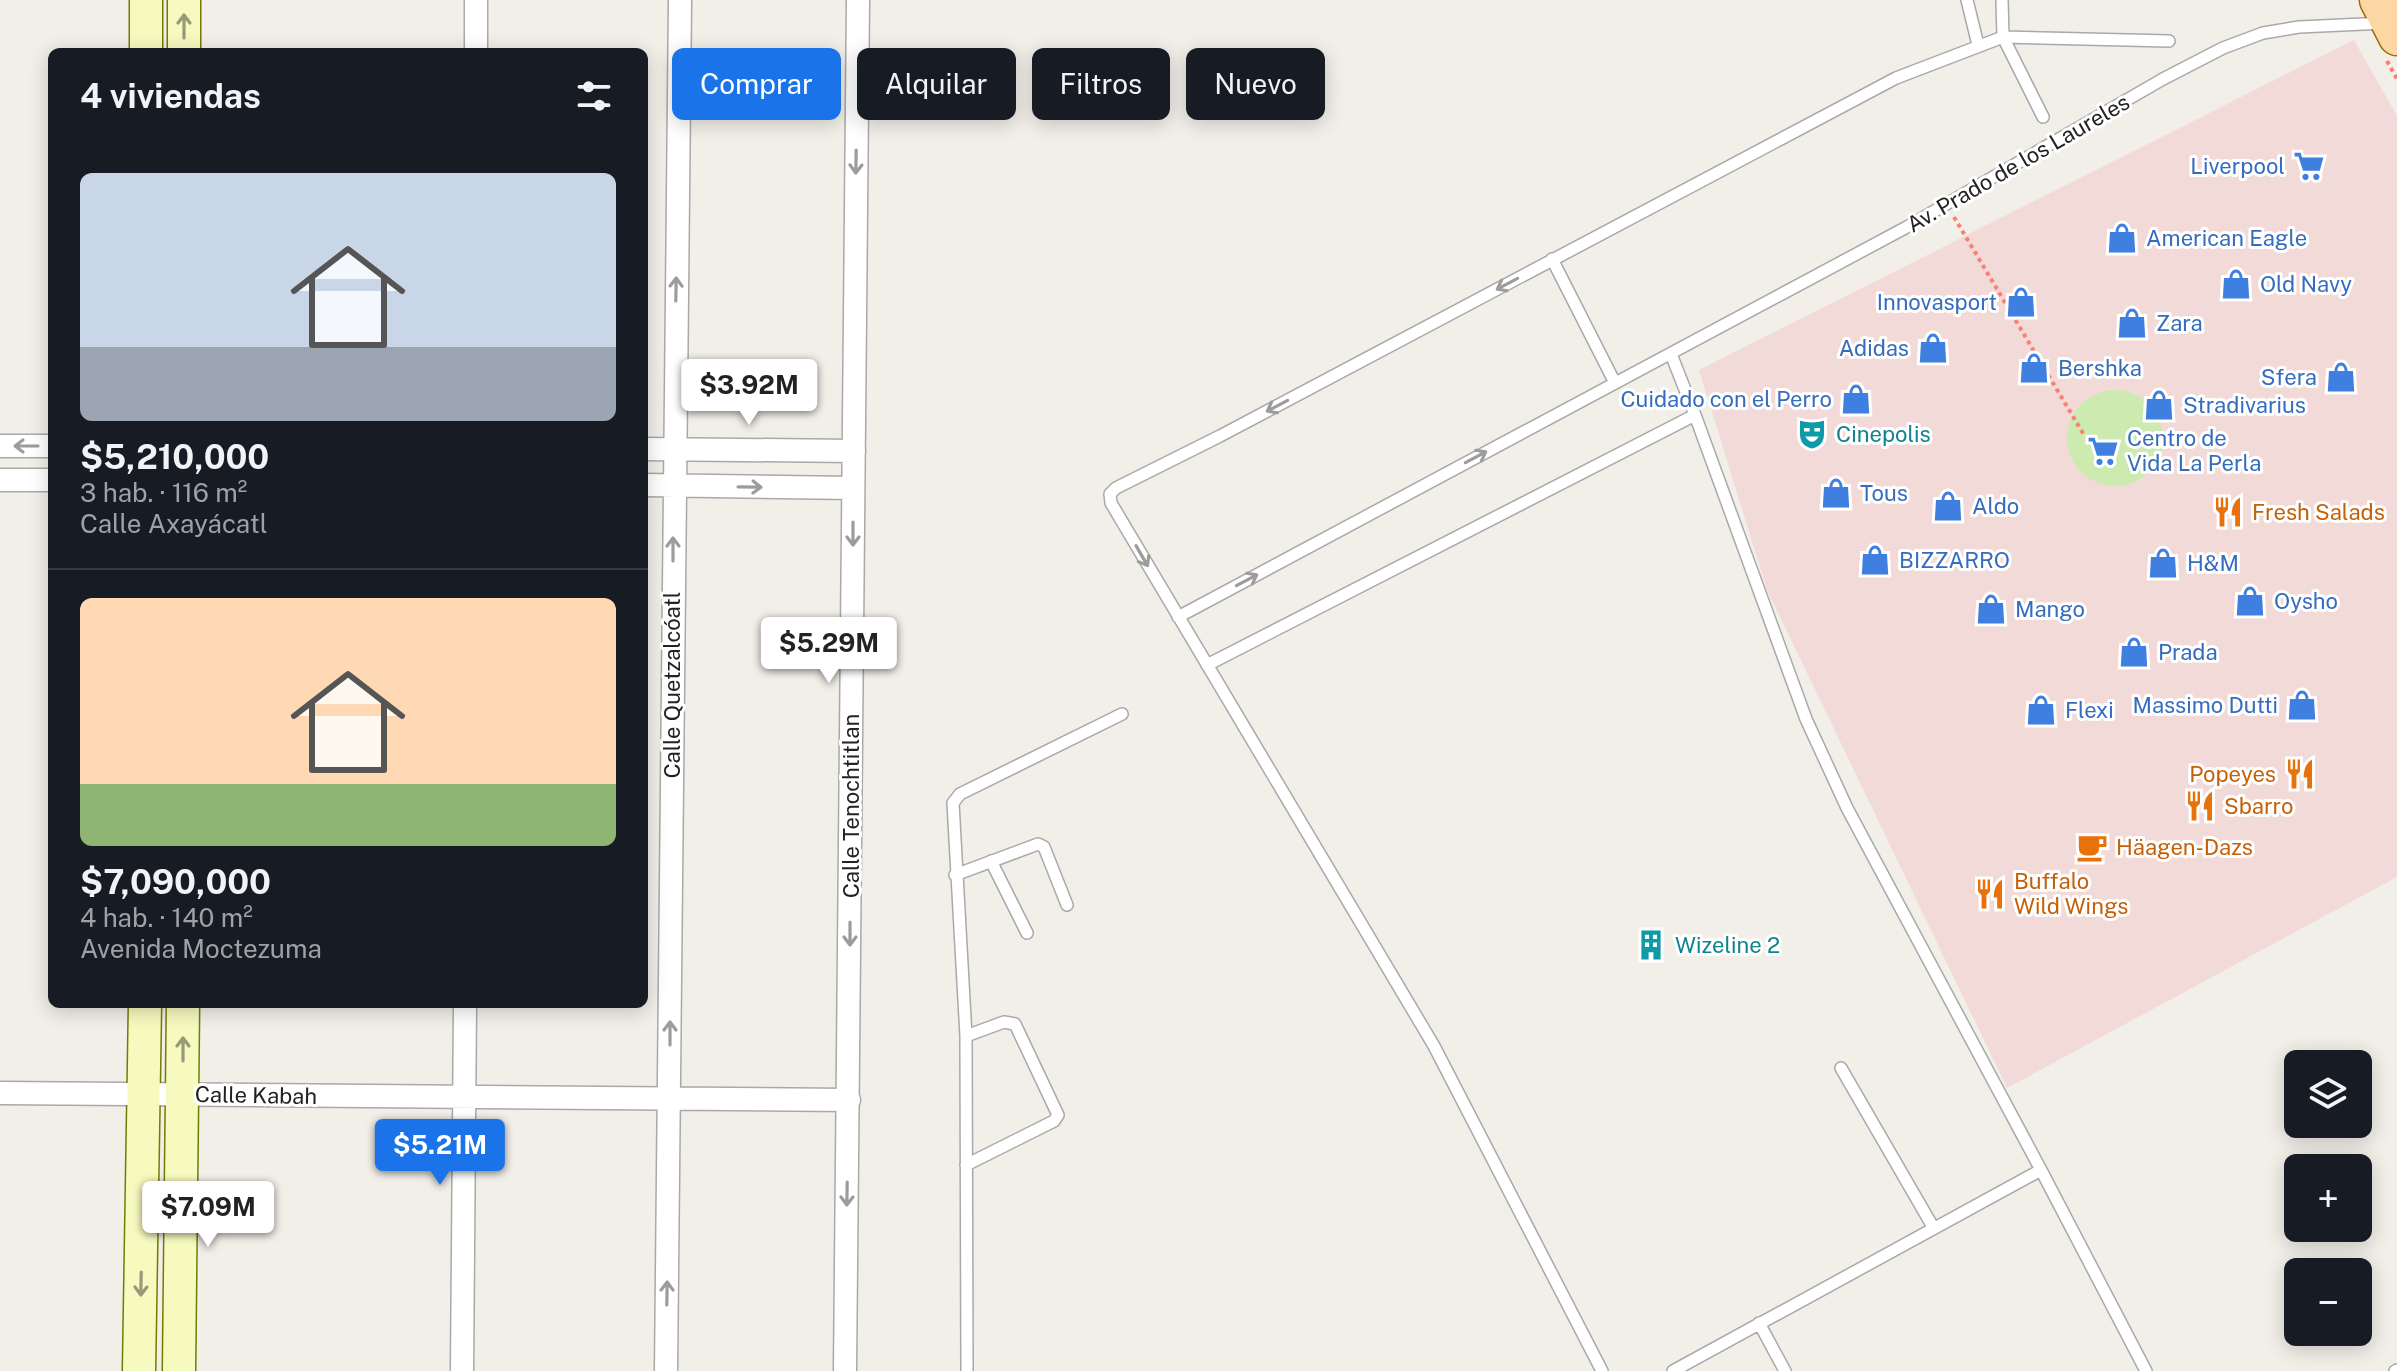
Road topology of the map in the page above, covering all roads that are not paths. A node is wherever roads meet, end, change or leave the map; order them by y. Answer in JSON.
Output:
{"nodes":[{"id":1,"x":146,"y":0,"type":"edge"},
{"id":2,"x":184,"y":0,"type":"edge"},
{"id":3,"x":476,"y":0,"type":"edge"},
{"id":4,"x":680,"y":0,"type":"edge"},
{"id":5,"x":858,"y":0,"type":"edge"},
{"id":6,"x":1967,"y":0,"type":"edge"},
{"id":7,"x":2002,"y":0,"type":"edge"},
{"id":8,"x":2390,"y":20,"type":"edge"},
{"id":9,"x":2003,"y":37,"type":"junction"},
{"id":10,"x":2169,"y":41,"type":"dead end"},
{"id":11,"x":1978,"y":45,"type":"junction"},
{"id":12,"x":146,"y":48,"type":"edge"},
{"id":13,"x":184,"y":48,"type":"edge"},
{"id":14,"x":476,"y":48,"type":"edge"},
{"id":15,"x":2043,"y":117,"type":"dead end"},
{"id":16,"x":1552,"y":259,"type":"junction"},
{"id":17,"x":1667,"y":356,"type":"junction"},
{"id":18,"x":1615,"y":383,"type":"junction"},
{"id":19,"x":1695,"y":415,"type":"junction"},
{"id":20,"x":0,"y":446,"type":"edge"},
{"id":21,"x":48,"y":446,"type":"edge"},
{"id":22,"x":648,"y":449,"type":"edge"},
{"id":23,"x":674,"y":449,"type":"junction"},
{"id":24,"x":854,"y":451,"type":"junction"},
{"id":25,"x":0,"y":480,"type":"edge"},
{"id":26,"x":48,"y":480,"type":"edge"},
{"id":27,"x":648,"y":485,"type":"edge"},
{"id":28,"x":674,"y":486,"type":"junction"},
{"id":29,"x":853,"y":488,"type":"junction"},
{"id":30,"x":1178,"y":617,"type":"junction"},
{"id":31,"x":1207,"y":665,"type":"junction"},
{"id":32,"x":1122,"y":714,"type":"dead end"},
{"id":33,"x":991,"y":861,"type":"junction"},
{"id":34,"x":955,"y":875,"type":"junction"},
{"id":35,"x":1067,"y":905,"type":"dead end"},
{"id":36,"x":1027,"y":933,"type":"dead end"},
{"id":37,"x":145,"y":1008,"type":"edge"},
{"id":38,"x":183,"y":1008,"type":"edge"},
{"id":39,"x":465,"y":1008,"type":"edge"},
{"id":40,"x":966,"y":1036,"type":"junction"},
{"id":41,"x":1841,"y":1068,"type":"dead end"},
{"id":42,"x":0,"y":1093,"type":"edge"},
{"id":43,"x":144,"y":1094,"type":"junction"},
{"id":44,"x":183,"y":1095,"type":"junction"},
{"id":45,"x":464,"y":1097,"type":"junction"},
{"id":46,"x":669,"y":1099,"type":"junction"},
{"id":47,"x":849,"y":1100,"type":"junction"},
{"id":48,"x":966,"y":1165,"type":"junction"},
{"id":49,"x":2041,"y":1170,"type":"junction"},
{"id":50,"x":1933,"y":1227,"type":"junction"},
{"id":51,"x":1759,"y":1323,"type":"junction"},
{"id":52,"x":139,"y":1371,"type":"edge"},
{"id":53,"x":179,"y":1371,"type":"edge"},
{"id":54,"x":462,"y":1371,"type":"edge"},
{"id":55,"x":666,"y":1371,"type":"edge"},
{"id":56,"x":845,"y":1371,"type":"edge"},
{"id":57,"x":967,"y":1371,"type":"edge"},
{"id":58,"x":1602,"y":1371,"type":"edge"},
{"id":59,"x":1673,"y":1371,"type":"edge"},
{"id":60,"x":1785,"y":1371,"type":"edge"},
{"id":61,"x":2146,"y":1371,"type":"edge"}],
"edges":[{"from":1,"to":12,"type":"street"},
{"from":13,"to":2,"type":"street","one_way":true},
{"from":3,"to":14,"type":"street"},
{"from":23,"to":4,"type":"street","name":"Calle Quetzalcóatl","one_way":true},
{"from":5,"to":24,"type":"street","name":"Calle Tenochtitlan","one_way":true},
{"from":6,"to":11,"type":"lane"},
{"from":7,"to":9,"type":"lane"},
{"from":8,"to":17,"type":"lane","name":"Av. Prado de los Laureles"},
{"from":9,"to":10,"type":"lane"},
{"from":9,"to":11,"type":"lane"},
{"from":9,"to":15,"type":"lane"},
{"from":11,"to":16,"type":"lane"},
{"from":16,"to":18,"type":"lane"},
{"from":16,"to":30,"type":"lane","one_way":true},
{"from":17,"to":18,"type":"lane","name":"Av. Prado de los Laureles"},
{"from":17,"to":19,"type":"lane"},
{"from":30,"to":18,"type":"lane","name":"Av. Prado de los Laureles","one_way":true},
{"from":19,"to":31,"type":"lane"},
{"from":19,"to":49,"type":"lane"},
{"from":21,"to":20,"type":"street","one_way":true},
{"from":22,"to":23,"type":"street"},
{"from":23,"to":24,"type":"street"},
{"from":23,"to":28,"type":"street","name":"Calle Quetzalcóatl"},
{"from":24,"to":29,"type":"street","name":"Calle Tenochtitlan"},
{"from":25,"to":26,"type":"street"},
{"from":27,"to":28,"type":"street"},
{"from":28,"to":29,"type":"street","one_way":true},
{"from":46,"to":28,"type":"street","name":"Calle Quetzalcóatl","one_way":true},
{"from":29,"to":47,"type":"street","name":"Calle Tenochtitlan","one_way":true},
{"from":30,"to":31,"type":"lane"},
{"from":31,"to":58,"type":"lane"},
{"from":32,"to":34,"type":"lane"},
{"from":33,"to":34,"type":"lane"},
{"from":33,"to":35,"type":"lane"},
{"from":33,"to":36,"type":"lane"},
{"from":34,"to":40,"type":"lane"},
{"from":37,"to":43,"type":"street"},
{"from":44,"to":38,"type":"street","one_way":true},
{"from":39,"to":45,"type":"street"},
{"from":40,"to":48,"type":"lane"},
{"from":40,"to":48,"type":"lane"},
{"from":41,"to":50,"type":"lane"},
{"from":42,"to":43,"type":"street","name":"Calle Kabah"},
{"from":43,"to":44,"type":"street","name":"Calle Kabah"},
{"from":43,"to":52,"type":"street","one_way":true},
{"from":44,"to":45,"type":"street","name":"Calle Kabah"},
{"from":44,"to":53,"type":"street"},
{"from":45,"to":46,"type":"street","name":"Calle Kabah"},
{"from":45,"to":54,"type":"street"},
{"from":46,"to":47,"type":"street","name":"Calle Kabah"},
{"from":55,"to":46,"type":"street","name":"Calle Quetzalcóatl","one_way":true},
{"from":47,"to":56,"type":"street","name":"Calle Tenochtitlan","one_way":true},
{"from":48,"to":57,"type":"lane"},
{"from":49,"to":50,"type":"lane"},
{"from":49,"to":61,"type":"lane"},
{"from":50,"to":51,"type":"lane"},
{"from":51,"to":59,"type":"lane"},
{"from":51,"to":60,"type":"lane"}]}
